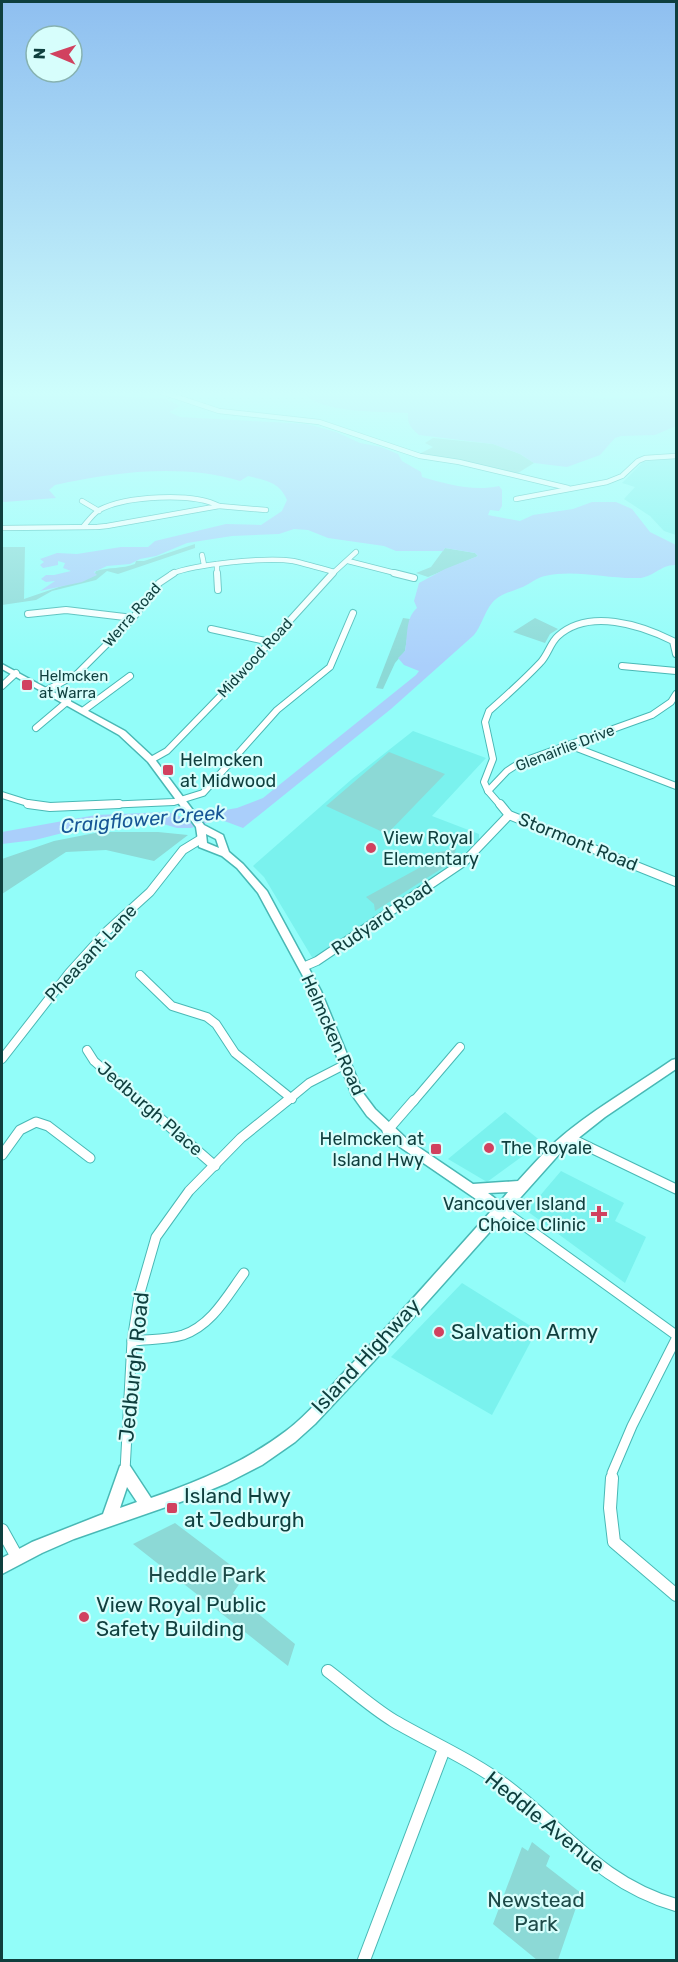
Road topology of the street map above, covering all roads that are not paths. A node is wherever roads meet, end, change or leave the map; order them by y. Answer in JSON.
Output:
{"nodes":[{"id":1,"x":543,"y":484,"type":"edge"},
{"id":2,"x":593,"y":484,"type":"edge"},
{"id":3,"x":567,"y":488,"type":"junction"},
{"id":4,"x":516,"y":498,"type":"dead end"},
{"id":5,"x":82,"y":501,"type":"dead end"},
{"id":6,"x":219,"y":506,"type":"junction"},
{"id":7,"x":267,"y":510,"type":"dead end"},
{"id":8,"x":99,"y":511,"type":"junction"},
{"id":9,"x":83,"y":527,"type":"junction"},
{"id":10,"x":2,"y":528,"type":"edge"},
{"id":11,"x":283,"y":552,"type":"dead end"},
{"id":12,"x":356,"y":552,"type":"dead end"},
{"id":13,"x":202,"y":555,"type":"dead end"},
{"id":14,"x":278,"y":560,"type":"junction"},
{"id":15,"x":348,"y":561,"type":"junction"},
{"id":16,"x":216,"y":564,"type":"junction"},
{"id":17,"x":204,"y":565,"type":"junction"},
{"id":18,"x":334,"y":572,"type":"junction"},
{"id":19,"x":414,"y":578,"type":"dead end"},
{"id":20,"x":218,"y":590,"type":"dead end"},
{"id":21,"x":353,"y":613,"type":"dead end"},
{"id":22,"x":28,"y":614,"type":"dead end"},
{"id":23,"x":133,"y":618,"type":"junction"},
{"id":24,"x":211,"y":629,"type":"dead end"},
{"id":25,"x":270,"y":642,"type":"junction"},
{"id":26,"x":676,"y":654,"type":"edge"},
{"id":27,"x":2,"y":666,"type":"edge"},
{"id":28,"x":622,"y":666,"type":"dead end"},
{"id":29,"x":676,"y":671,"type":"edge"},
{"id":30,"x":16,"y":673,"type":"junction"},
{"id":31,"x":130,"y":676,"type":"dead end"},
{"id":32,"x":2,"y":686,"type":"edge"},
{"id":33,"x":47,"y":690,"type":"junction"},
{"id":34,"x":676,"y":694,"type":"edge"},
{"id":35,"x":68,"y":701,"type":"junction"},
{"id":36,"x":674,"y":703,"type":"edge"},
{"id":37,"x":84,"y":710,"type":"junction"},
{"id":38,"x":36,"y":728,"type":"dead end"},
{"id":39,"x":569,"y":745,"type":"junction"},
{"id":40,"x":151,"y":760,"type":"junction"},
{"id":41,"x":676,"y":786,"type":"edge"},
{"id":42,"x":488,"y":791,"type":"junction"},
{"id":43,"x":2,"y":795,"type":"edge"},
{"id":44,"x":182,"y":800,"type":"junction"},
{"id":45,"x":509,"y":815,"type":"junction"},
{"id":46,"x":218,"y":838,"type":"junction"},
{"id":47,"x":204,"y":840,"type":"junction"},
{"id":48,"x":225,"y":854,"type":"junction"},
{"id":49,"x":676,"y":882,"type":"edge"},
{"id":50,"x":303,"y":967,"type":"junction"},
{"id":51,"x":140,"y":975,"type":"dead end"},
{"id":52,"x":460,"y":1047,"type":"dead end"},
{"id":53,"x":87,"y":1050,"type":"dead end"},
{"id":54,"x":2,"y":1059,"type":"edge"},
{"id":55,"x":676,"y":1063,"type":"edge"},
{"id":56,"x":346,"y":1064,"type":"junction"},
{"id":57,"x":292,"y":1099,"type":"junction"},
{"id":58,"x":387,"y":1131,"type":"junction"},
{"id":59,"x":570,"y":1138,"type":"junction"},
{"id":60,"x":2,"y":1155,"type":"edge"},
{"id":61,"x":90,"y":1158,"type":"dead end"},
{"id":62,"x":215,"y":1166,"type":"junction"},
{"id":63,"x":521,"y":1186,"type":"junction"},
{"id":64,"x":473,"y":1189,"type":"junction"},
{"id":65,"x":676,"y":1189,"type":"edge"},
{"id":66,"x":501,"y":1209,"type":"junction"},
{"id":67,"x":244,"y":1273,"type":"dead end"},
{"id":68,"x":676,"y":1337,"type":"edge"},
{"id":69,"x":132,"y":1341,"type":"junction"},
{"id":70,"x":125,"y":1471,"type":"junction"},
{"id":71,"x":147,"y":1505,"type":"junction"},
{"id":72,"x":109,"y":1518,"type":"junction"},
{"id":73,"x":2,"y":1530,"type":"edge"},
{"id":74,"x":17,"y":1557,"type":"junction"},
{"id":75,"x":2,"y":1566,"type":"edge"},
{"id":76,"x":676,"y":1595,"type":"edge"},
{"id":77,"x":328,"y":1671,"type":"dead end"},
{"id":78,"x":444,"y":1749,"type":"junction"},
{"id":79,"x":676,"y":1905,"type":"edge"},
{"id":80,"x":364,"y":1960,"type":"edge"}],
"edges":[{"from":1,"to":3,"type":"street"},
{"from":2,"to":3,"type":"street"},
{"from":3,"to":4,"type":"street"},
{"from":5,"to":8,"type":"street"},
{"from":6,"to":7,"type":"street"},
{"from":6,"to":8,"type":"street"},
{"from":6,"to":9,"type":"street"},
{"from":8,"to":9,"type":"street"},
{"from":9,"to":10,"type":"street"},
{"from":11,"to":14,"type":"street"},
{"from":12,"to":15,"type":"street","name":"Midwood Road"},
{"from":13,"to":17,"type":"street"},
{"from":14,"to":16,"type":"street","name":"Werra Road"},
{"from":14,"to":18,"type":"street","name":"Werra Road"},
{"from":15,"to":18,"type":"street","name":"Midwood Road"},
{"from":15,"to":19,"type":"street"},
{"from":16,"to":17,"type":"street","name":"Werra Road"},
{"from":16,"to":20,"type":"street"},
{"from":17,"to":23,"type":"street","name":"Werra Road"},
{"from":18,"to":25,"type":"street","name":"Midwood Road"},
{"from":21,"to":44,"type":"street"},
{"from":22,"to":23,"type":"street"},
{"from":23,"to":33,"type":"street","name":"Werra Road"},
{"from":24,"to":25,"type":"street"},
{"from":25,"to":40,"type":"street","name":"Midwood Road"},
{"from":26,"to":42,"type":"street","name":"Glenairlie Drive"},
{"from":27,"to":30,"type":"main road"},
{"from":28,"to":29,"type":"street"},
{"from":30,"to":32,"type":"street"},
{"from":30,"to":33,"type":"main road"},
{"from":31,"to":37,"type":"street"},
{"from":33,"to":35,"type":"main road"},
{"from":34,"to":36,"type":"street","name":"Glenairlie Drive"},
{"from":35,"to":37,"type":"main road"},
{"from":35,"to":38,"type":"street"},
{"from":36,"to":39,"type":"street","name":"Glenairlie Drive"},
{"from":37,"to":40,"type":"main road"},
{"from":39,"to":41,"type":"street"},
{"from":39,"to":42,"type":"street","name":"Glenairlie Drive"},
{"from":40,"to":44,"type":"main road"},
{"from":42,"to":45,"type":"street","name":"Stormont Road"},
{"from":43,"to":44,"type":"street"},
{"from":44,"to":47,"type":"main road"},
{"from":45,"to":49,"type":"street","name":"Stormont Road"},
{"from":45,"to":50,"type":"street","name":"Rudyard Road"},
{"from":46,"to":47,"type":"main road"},
{"from":46,"to":47,"type":"main road"},
{"from":46,"to":48,"type":"main road"},
{"from":47,"to":48,"type":"main road","name":"Helmcken Road"},
{"from":47,"to":54,"type":"street","name":"Pheasant Lane"},
{"from":48,"to":50,"type":"main road","name":"Helmcken Road"},
{"from":50,"to":56,"type":"main road","name":"Helmcken Road"},
{"from":51,"to":57,"type":"street"},
{"from":52,"to":58,"type":"street"},
{"from":53,"to":62,"type":"street","name":"Jedburgh Place"},
{"from":55,"to":59,"type":"main road","name":"Island Highway"},
{"from":56,"to":57,"type":"street","name":"Jedburgh Road"},
{"from":56,"to":58,"type":"main road","name":"Helmcken Road"},
{"from":57,"to":62,"type":"street","name":"Jedburgh Road"},
{"from":58,"to":64,"type":"main road","name":"Helmcken Road"},
{"from":59,"to":63,"type":"main road","name":"Island Highway"},
{"from":59,"to":65,"type":"street"},
{"from":60,"to":61,"type":"street"},
{"from":62,"to":69,"type":"street","name":"Jedburgh Road"},
{"from":63,"to":64,"type":"main road"},
{"from":63,"to":66,"type":"main road","name":"Island Highway"},
{"from":64,"to":66,"type":"main road","name":"Helmcken Road"},
{"from":66,"to":68,"type":"street","name":"Helmcken Road"},
{"from":66,"to":71,"type":"main road","name":"Island Highway"},
{"from":67,"to":69,"type":"street"},
{"from":68,"to":76,"type":"street"},
{"from":69,"to":70,"type":"street","name":"Jedburgh Road"},
{"from":70,"to":71,"type":"main road"},
{"from":70,"to":72,"type":"main road"},
{"from":71,"to":72,"type":"main road","name":"Island Highway"},
{"from":72,"to":74,"type":"main road","name":"Island Highway"},
{"from":73,"to":74,"type":"street"},
{"from":74,"to":75,"type":"main road","name":"Island Highway"},
{"from":77,"to":78,"type":"street","name":"Heddle Avenue"},
{"from":78,"to":79,"type":"street","name":"Heddle Avenue"},
{"from":78,"to":80,"type":"street"}]}
